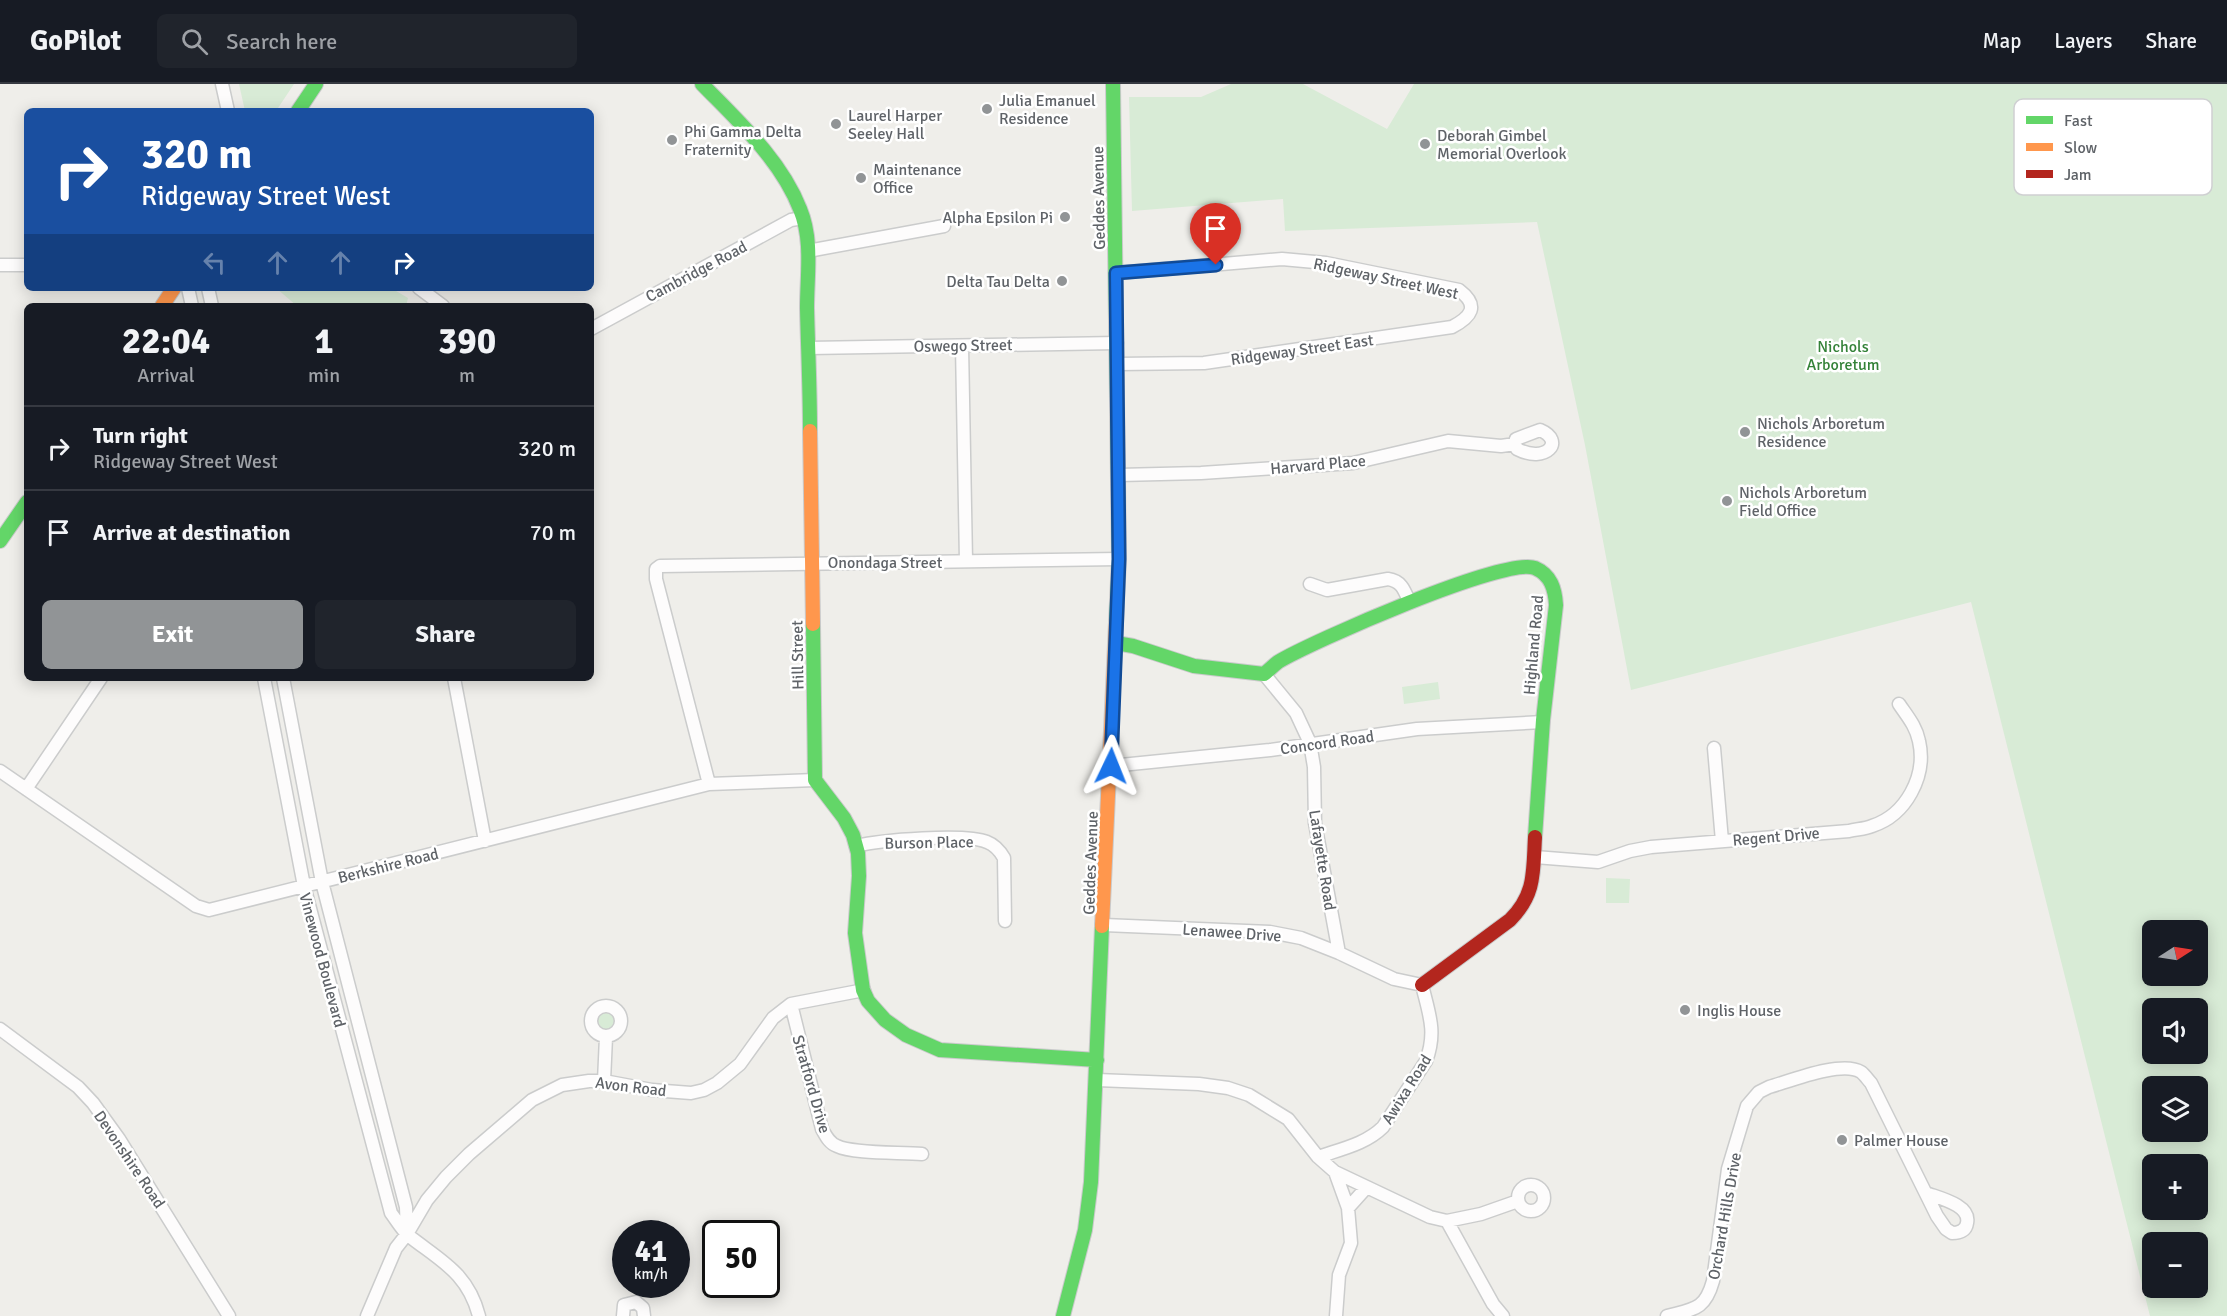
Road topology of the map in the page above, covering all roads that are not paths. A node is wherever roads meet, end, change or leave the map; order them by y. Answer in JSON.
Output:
{"nodes":[{"id":1,"x":222,"y":84,"type":"edge"},
{"id":2,"x":316,"y":84,"type":"edge"},
{"id":3,"x":702,"y":84,"type":"edge"},
{"id":4,"x":1113,"y":84,"type":"edge"},
{"id":5,"x":227,"y":108,"type":"edge"},
{"id":6,"x":300,"y":108,"type":"edge"},
{"id":7,"x":803,"y":218,"type":"junction"},
{"id":8,"x":944,"y":226,"type":"dead end"},
{"id":9,"x":808,"y":251,"type":"junction"},
{"id":10,"x":24,"y":264,"type":"edge"},
{"id":11,"x":0,"y":265,"type":"edge"},
{"id":12,"x":1116,"y":273,"type":"junction"},
{"id":13,"x":423,"y":291,"type":"edge"},
{"id":14,"x":439,"y":303,"type":"edge"},
{"id":15,"x":1471,"y":303,"type":"joint"},
{"id":16,"x":594,"y":327,"type":"edge"},
{"id":17,"x":1117,"y":343,"type":"junction"},
{"id":18,"x":962,"y":346,"type":"junction"},
{"id":19,"x":809,"y":348,"type":"junction"},
{"id":20,"x":1117,"y":364,"type":"junction"},
{"id":21,"x":1515,"y":444,"type":"dead end"},
{"id":22,"x":1119,"y":475,"type":"junction"},
{"id":23,"x":24,"y":511,"type":"edge"},
{"id":24,"x":0,"y":541,"type":"edge"},
{"id":25,"x":1119,"y":559,"type":"junction"},
{"id":26,"x":966,"y":561,"type":"junction"},
{"id":27,"x":812,"y":563,"type":"junction"},
{"id":28,"x":1310,"y":584,"type":"dead end"},
{"id":29,"x":1409,"y":601,"type":"junction"},
{"id":30,"x":1116,"y":643,"type":"junction"},
{"id":31,"x":1264,"y":674,"type":"junction"},
{"id":32,"x":99,"y":681,"type":"edge"},
{"id":33,"x":265,"y":681,"type":"edge"},
{"id":34,"x":284,"y":681,"type":"edge"},
{"id":35,"x":455,"y":681,"type":"edge"},
{"id":36,"x":1899,"y":704,"type":"dead end"},
{"id":37,"x":1543,"y":722,"type":"junction"},
{"id":38,"x":1310,"y":743,"type":"junction"},
{"id":39,"x":1714,"y":748,"type":"dead end"},
{"id":40,"x":1111,"y":766,"type":"junction"},
{"id":41,"x":0,"y":771,"type":"edge"},
{"id":42,"x":815,"y":780,"type":"junction"},
{"id":43,"x":709,"y":784,"type":"junction"},
{"id":44,"x":26,"y":789,"type":"junction"},
{"id":45,"x":485,"y":841,"type":"junction"},
{"id":46,"x":1722,"y":841,"type":"junction"},
{"id":47,"x":856,"y":846,"type":"junction"},
{"id":48,"x":1535,"y":857,"type":"junction"},
{"id":49,"x":322,"y":882,"type":"junction"},
{"id":50,"x":304,"y":886,"type":"junction"},
{"id":51,"x":1005,"y":921,"type":"dead end"},
{"id":52,"x":1104,"y":925,"type":"junction"},
{"id":53,"x":1339,"y":953,"type":"junction"},
{"id":54,"x":1422,"y":985,"type":"junction"},
{"id":55,"x":864,"y":990,"type":"junction"},
{"id":56,"x":791,"y":1004,"type":"junction"},
{"id":57,"x":0,"y":1029,"type":"edge"},
{"id":58,"x":606,"y":1037,"type":"dead end"},
{"id":59,"x":1097,"y":1060,"type":"junction"},
{"id":60,"x":1096,"y":1080,"type":"junction"},
{"id":61,"x":604,"y":1081,"type":"junction"},
{"id":62,"x":922,"y":1154,"type":"dead end"},
{"id":63,"x":1318,"y":1157,"type":"junction"},
{"id":64,"x":1335,"y":1172,"type":"junction"},
{"id":65,"x":1366,"y":1188,"type":"junction"},
{"id":66,"x":1926,"y":1193,"type":"dead end"},
{"id":67,"x":1518,"y":1200,"type":"dead end"},
{"id":68,"x":1348,"y":1208,"type":"junction"},
{"id":69,"x":1447,"y":1221,"type":"junction"},
{"id":70,"x":407,"y":1234,"type":"junction"},
{"id":71,"x":229,"y":1316,"type":"edge"},
{"id":72,"x":367,"y":1316,"type":"edge"},
{"id":73,"x":479,"y":1316,"type":"edge"},
{"id":74,"x":623,"y":1316,"type":"edge"},
{"id":75,"x":644,"y":1316,"type":"edge"},
{"id":76,"x":1063,"y":1316,"type":"edge"},
{"id":77,"x":1336,"y":1316,"type":"edge"},
{"id":78,"x":1503,"y":1316,"type":"edge"},
{"id":79,"x":1667,"y":1316,"type":"edge"}],
"edges":[{"from":1,"to":5,"type":"street"},
{"from":2,"to":6,"type":"street"},
{"from":3,"to":7,"type":"street","name":"Hill Street"},
{"from":4,"to":12,"type":"street","name":"Geddes Avenue"},
{"from":7,"to":9,"type":"street","name":"Hill Street"},
{"from":7,"to":16,"type":"street","name":"Cambridge Road"},
{"from":8,"to":9,"type":"street"},
{"from":9,"to":19,"type":"street","name":"Hill Street"},
{"from":10,"to":11,"type":"street"},
{"from":12,"to":15,"type":"street","name":"Ridgeway Street West"},
{"from":12,"to":17,"type":"street","name":"Geddes Avenue"},
{"from":13,"to":14,"type":"street"},
{"from":15,"to":20,"type":"street","name":"Ridgeway Street East"},
{"from":17,"to":18,"type":"street","name":"Oswego Street"},
{"from":17,"to":20,"type":"street","name":"Geddes Avenue"},
{"from":18,"to":19,"type":"street","name":"Oswego Street"},
{"from":18,"to":26,"type":"street"},
{"from":19,"to":27,"type":"street","name":"Hill Street"},
{"from":20,"to":22,"type":"street","name":"Geddes Avenue"},
{"from":21,"to":22,"type":"street","name":"Harvard Place"},
{"from":22,"to":25,"type":"street","name":"Geddes Avenue"},
{"from":23,"to":24,"type":"street"},
{"from":25,"to":26,"type":"street","name":"Onondaga Street"},
{"from":25,"to":30,"type":"street","name":"Geddes Avenue"},
{"from":26,"to":27,"type":"street","name":"Onondaga Street"},
{"from":27,"to":42,"type":"street","name":"Hill Street"},
{"from":27,"to":43,"type":"street","name":"Onondaga Street"},
{"from":28,"to":29,"type":"street"},
{"from":29,"to":31,"type":"street","name":"Highland Road"},
{"from":29,"to":37,"type":"street","name":"Highland Road"},
{"from":30,"to":31,"type":"street"},
{"from":30,"to":40,"type":"street","name":"Geddes Avenue"},
{"from":31,"to":38,"type":"street","name":"Lafayette Road"},
{"from":32,"to":44,"type":"street"},
{"from":33,"to":50,"type":"street","name":"Vinewood Boulevard"},
{"from":34,"to":49,"type":"street","name":"Vinewood Boulevard"},
{"from":35,"to":45,"type":"street"},
{"from":36,"to":46,"type":"street","name":"Regent Drive"},
{"from":37,"to":38,"type":"street","name":"Concord Road"},
{"from":37,"to":48,"type":"street","name":"Highland Road"},
{"from":38,"to":40,"type":"street","name":"Concord Road"},
{"from":38,"to":53,"type":"street","name":"Lafayette Road"},
{"from":39,"to":46,"type":"street"},
{"from":40,"to":52,"type":"street","name":"Geddes Avenue"},
{"from":41,"to":44,"type":"street","name":"Berkshire Road"},
{"from":42,"to":43,"type":"street","name":"Berkshire Road"},
{"from":42,"to":47,"type":"street"},
{"from":43,"to":45,"type":"street","name":"Berkshire Road"},
{"from":44,"to":50,"type":"street","name":"Berkshire Road"},
{"from":45,"to":49,"type":"street","name":"Berkshire Road"},
{"from":46,"to":48,"type":"street","name":"Regent Drive"},
{"from":47,"to":51,"type":"street","name":"Burson Place"},
{"from":47,"to":55,"type":"street"},
{"from":48,"to":54,"type":"street","name":"Highland Road"},
{"from":49,"to":50,"type":"street","name":"Berkshire Road"},
{"from":49,"to":70,"type":"street","name":"Vinewood Boulevard"},
{"from":50,"to":70,"type":"street","name":"Vinewood Boulevard"},
{"from":52,"to":53,"type":"street","name":"Lenawee Drive"},
{"from":52,"to":59,"type":"street","name":"Geddes Avenue"},
{"from":53,"to":54,"type":"street","name":"Lenawee Drive"},
{"from":54,"to":63,"type":"street","name":"Awixa Road"},
{"from":55,"to":56,"type":"street"},
{"from":55,"to":59,"type":"street"},
{"from":56,"to":61,"type":"street","name":"Avon Road"},
{"from":56,"to":62,"type":"street","name":"Stratford Drive"},
{"from":57,"to":71,"type":"street","name":"Devonshire Road"},
{"from":58,"to":61,"type":"street"},
{"from":59,"to":60,"type":"street","name":"Geddes Avenue"},
{"from":60,"to":63,"type":"street"},
{"from":60,"to":76,"type":"street","name":"Geddes Avenue"},
{"from":61,"to":70,"type":"street","name":"Avon Road"},
{"from":63,"to":64,"type":"street"},
{"from":64,"to":65,"type":"street"},
{"from":64,"to":68,"type":"street"},
{"from":65,"to":68,"type":"street"},
{"from":65,"to":69,"type":"street"},
{"from":66,"to":79,"type":"street","name":"Orchard Hills Drive"},
{"from":67,"to":69,"type":"street"},
{"from":68,"to":77,"type":"street"},
{"from":69,"to":78,"type":"street"},
{"from":70,"to":72,"type":"street","name":"Avon Road"},
{"from":70,"to":73,"type":"street","name":"Vinewood Boulevard"},
{"from":74,"to":75,"type":"street"}]}
